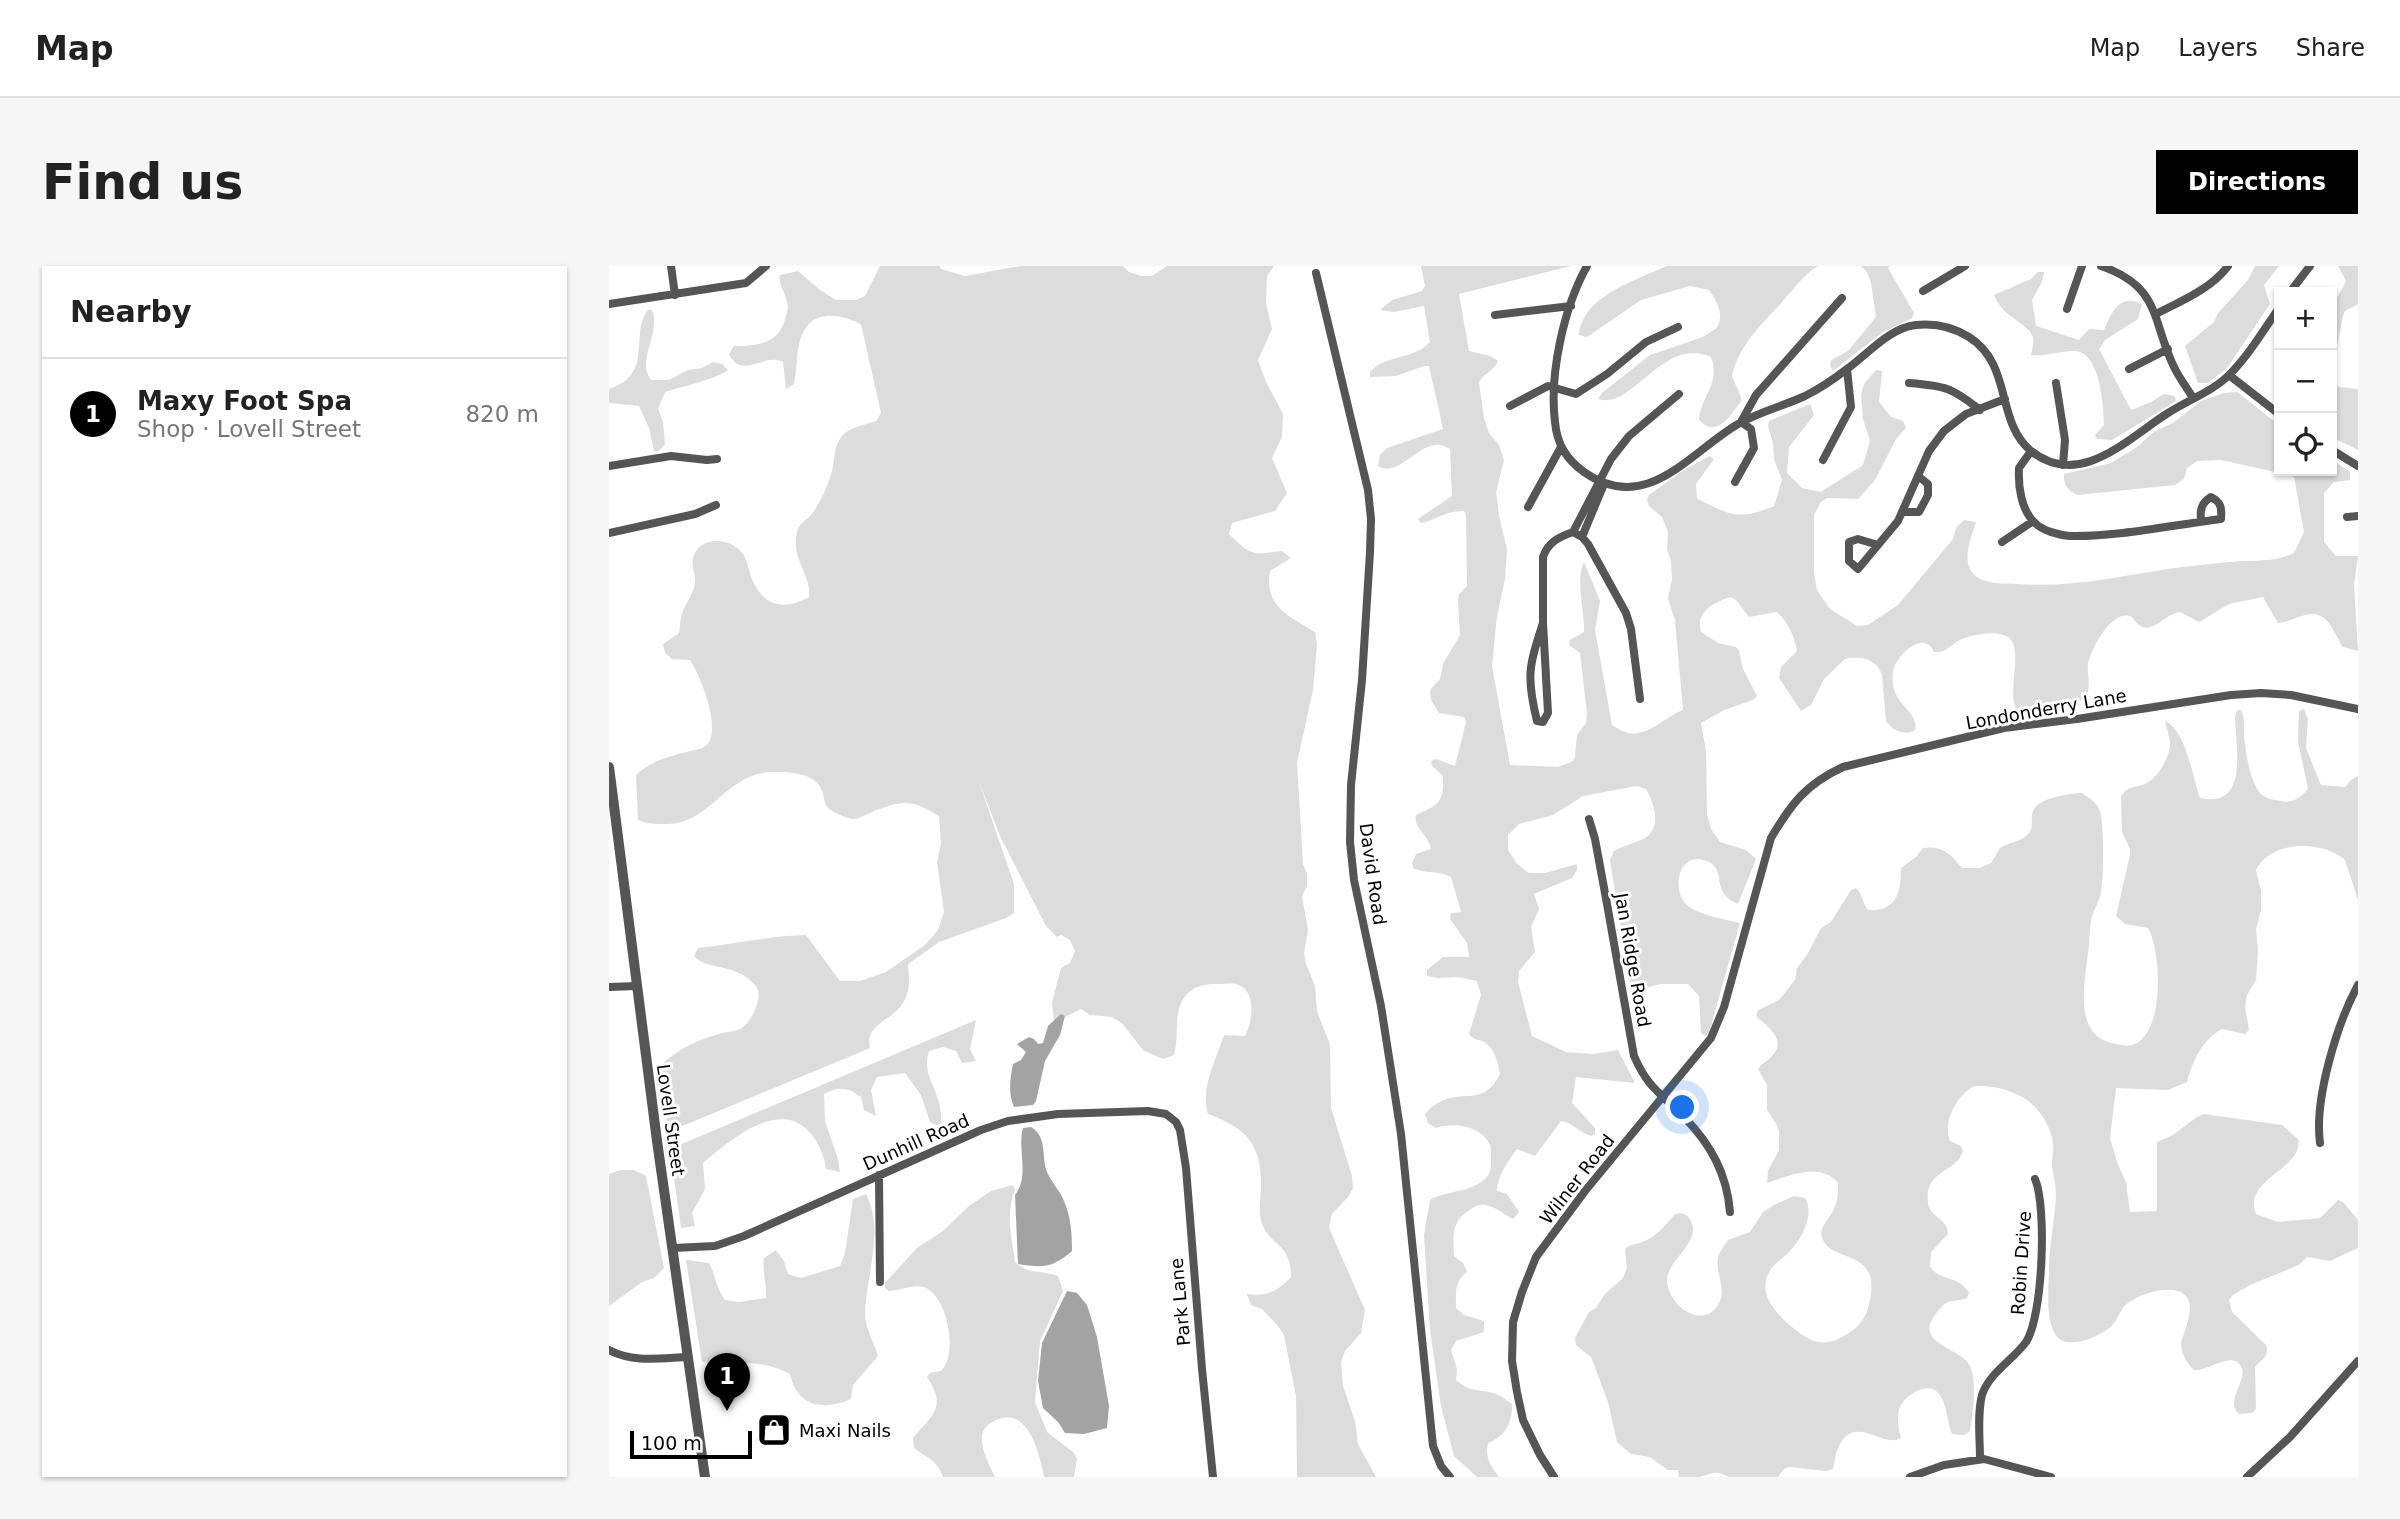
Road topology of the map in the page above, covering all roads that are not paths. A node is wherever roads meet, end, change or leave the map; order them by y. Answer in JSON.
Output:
{"nodes":[{"id":1,"x":671,"y":266,"type":"edge"},
{"id":2,"x":766,"y":266,"type":"edge"},
{"id":3,"x":1587,"y":266,"type":"edge"},
{"id":4,"x":1965,"y":266,"type":"edge"},
{"id":5,"x":2082,"y":266,"type":"edge"},
{"id":6,"x":2228,"y":266,"type":"edge"},
{"id":7,"x":2310,"y":266,"type":"edge"},
{"id":8,"x":2106,"y":267,"type":"edge"},
{"id":9,"x":1316,"y":273,"type":"dead end"},
{"id":10,"x":2294,"y":287,"type":"edge"},
{"id":11,"x":1923,"y":290,"type":"dead end"},
{"id":12,"x":675,"y":295,"type":"junction"},
{"id":13,"x":1842,"y":298,"type":"dead end"},
{"id":14,"x":609,"y":304,"type":"edge"},
{"id":15,"x":1571,"y":306,"type":"junction"},
{"id":16,"x":2067,"y":309,"type":"dead end"},
{"id":17,"x":2156,"y":314,"type":"junction"},
{"id":18,"x":1496,"y":315,"type":"dead end"},
{"id":19,"x":2274,"y":316,"type":"edge"},
{"id":20,"x":1678,"y":327,"type":"dead end"},
{"id":21,"x":2168,"y":349,"type":"junction"},
{"id":22,"x":1847,"y":369,"type":"junction"},
{"id":23,"x":2129,"y":369,"type":"dead end"},
{"id":24,"x":2229,"y":375,"type":"junction"},
{"id":25,"x":1909,"y":383,"type":"dead end"},
{"id":26,"x":2056,"y":383,"type":"dead end"},
{"id":27,"x":1555,"y":388,"type":"junction"},
{"id":28,"x":1679,"y":394,"type":"dead end"},
{"id":29,"x":2193,"y":398,"type":"junction"},
{"id":30,"x":2005,"y":399,"type":"junction"},
{"id":31,"x":1510,"y":406,"type":"dead end"},
{"id":32,"x":1980,"y":410,"type":"junction"},
{"id":33,"x":2278,"y":413,"type":"edge"},
{"id":34,"x":1741,"y":422,"type":"junction"},
{"id":35,"x":1561,"y":447,"type":"junction"},
{"id":36,"x":2031,"y":451,"type":"junction"},
{"id":37,"x":2337,"y":453,"type":"edge"},
{"id":38,"x":717,"y":459,"type":"dead end"},
{"id":39,"x":1823,"y":460,"type":"dead end"},
{"id":40,"x":2063,"y":465,"type":"junction"},
{"id":41,"x":609,"y":466,"type":"edge"},
{"id":42,"x":2358,"y":466,"type":"edge"},
{"id":43,"x":1918,"y":476,"type":"junction"},
{"id":44,"x":1735,"y":482,"type":"dead end"},
{"id":45,"x":1601,"y":483,"type":"junction"},
{"id":46,"x":716,"y":505,"type":"dead end"},
{"id":47,"x":1528,"y":507,"type":"dead end"},
{"id":48,"x":1902,"y":512,"type":"junction"},
{"id":49,"x":2358,"y":516,"type":"edge"},
{"id":50,"x":2347,"y":517,"type":"dead end"},
{"id":51,"x":2033,"y":521,"type":"junction"},
{"id":52,"x":2201,"y":521,"type":"dead end"},
{"id":53,"x":1573,"y":532,"type":"junction"},
{"id":54,"x":609,"y":533,"type":"edge"},
{"id":55,"x":1583,"y":537,"type":"junction"},
{"id":56,"x":2002,"y":542,"type":"dead end"},
{"id":57,"x":1878,"y":545,"type":"dead end"},
{"id":58,"x":1543,"y":623,"type":"junction"},
{"id":59,"x":1640,"y":699,"type":"dead end"},
{"id":60,"x":2358,"y":709,"type":"edge"},
{"id":61,"x":609,"y":767,"type":"edge"},
{"id":62,"x":1589,"y":819,"type":"dead end"},
{"id":63,"x":1748,"y":918,"type":"joint"},
{"id":64,"x":2358,"y":985,"type":"edge"},
{"id":65,"x":637,"y":986,"type":"junction"},
{"id":66,"x":609,"y":988,"type":"edge"},
{"id":67,"x":1663,"y":1099,"type":"junction"},
{"id":68,"x":1178,"y":1125,"type":"joint"},
{"id":69,"x":2320,"y":1143,"type":"dead end"},
{"id":70,"x":879,"y":1175,"type":"junction"},
{"id":71,"x":2035,"y":1179,"type":"dead end"},
{"id":72,"x":1730,"y":1212,"type":"dead end"},
{"id":73,"x":673,"y":1248,"type":"junction"},
{"id":74,"x":880,"y":1282,"type":"dead end"},
{"id":75,"x":609,"y":1350,"type":"edge"},
{"id":76,"x":688,"y":1357,"type":"junction"},
{"id":77,"x":2358,"y":1361,"type":"edge"},
{"id":78,"x":1980,"y":1459,"type":"junction"},
{"id":79,"x":705,"y":1477,"type":"edge"},
{"id":80,"x":1213,"y":1477,"type":"edge"},
{"id":81,"x":1450,"y":1477,"type":"edge"},
{"id":82,"x":1554,"y":1477,"type":"edge"},
{"id":83,"x":1910,"y":1477,"type":"edge"},
{"id":84,"x":2051,"y":1477,"type":"edge"},
{"id":85,"x":2247,"y":1477,"type":"edge"}],
"edges":[{"from":1,"to":12,"type":"street"},
{"from":2,"to":12,"type":"street"},
{"from":3,"to":15,"type":"street"},
{"from":4,"to":11,"type":"street"},
{"from":5,"to":16,"type":"street"},
{"from":6,"to":17,"type":"street"},
{"from":7,"to":10,"type":"street"},
{"from":8,"to":17,"type":"street"},
{"from":9,"to":81,"type":"street","name":"David Road"},
{"from":12,"to":14,"type":"street"},
{"from":13,"to":34,"type":"street"},
{"from":15,"to":18,"type":"street"},
{"from":15,"to":27,"type":"street"},
{"from":17,"to":21,"type":"street"},
{"from":19,"to":24,"type":"street"},
{"from":20,"to":27,"type":"street"},
{"from":21,"to":23,"type":"street"},
{"from":21,"to":29,"type":"street"},
{"from":22,"to":30,"type":"street"},
{"from":22,"to":34,"type":"street"},
{"from":22,"to":39,"type":"street"},
{"from":24,"to":29,"type":"street"},
{"from":24,"to":33,"type":"street"},
{"from":25,"to":32,"type":"street"},
{"from":26,"to":40,"type":"street"},
{"from":27,"to":31,"type":"street"},
{"from":27,"to":35,"type":"street"},
{"from":28,"to":45,"type":"street"},
{"from":29,"to":40,"type":"street"},
{"from":30,"to":32,"type":"street"},
{"from":30,"to":36,"type":"street"},
{"from":32,"to":43,"type":"street"},
{"from":34,"to":44,"type":"street"},
{"from":34,"to":45,"type":"street"},
{"from":35,"to":45,"type":"street"},
{"from":35,"to":47,"type":"street"},
{"from":36,"to":40,"type":"street"},
{"from":36,"to":51,"type":"street"},
{"from":37,"to":42,"type":"street"},
{"from":38,"to":41,"type":"street"},
{"from":43,"to":48,"type":"street"},
{"from":43,"to":48,"type":"street"},
{"from":45,"to":53,"type":"street"},
{"from":45,"to":55,"type":"street"},
{"from":46,"to":54,"type":"street"},
{"from":48,"to":57,"type":"street"},
{"from":49,"to":50,"type":"street"},
{"from":51,"to":52,"type":"street"},
{"from":51,"to":56,"type":"street"},
{"from":53,"to":55,"type":"street"},
{"from":53,"to":58,"type":"street"},
{"from":55,"to":59,"type":"street"},
{"from":58,"to":58,"type":"street"},
{"from":60,"to":63,"type":"street","name":"Londonderry Lane"},
{"from":61,"to":65,"type":"street","name":"Lovell Street"},
{"from":62,"to":67,"type":"street","name":"Jan Ridge Road"},
{"from":63,"to":67,"type":"street","name":"Wilner Road"},
{"from":64,"to":69,"type":"street"},
{"from":65,"to":66,"type":"street"},
{"from":65,"to":73,"type":"street","name":"Lovell Street"},
{"from":67,"to":72,"type":"street","name":"Jan Ridge Road"},
{"from":67,"to":82,"type":"street","name":"Wilner Road"},
{"from":68,"to":70,"type":"street","name":"Dunhill Road"},
{"from":68,"to":80,"type":"street","name":"Park Lane"},
{"from":70,"to":73,"type":"street","name":"Dunhill Road"},
{"from":70,"to":74,"type":"street"},
{"from":71,"to":78,"type":"street","name":"Robin Drive"},
{"from":73,"to":76,"type":"street","name":"Lovell Street"},
{"from":75,"to":76,"type":"street"},
{"from":76,"to":79,"type":"street","name":"Lovell Street"},
{"from":77,"to":85,"type":"street"},
{"from":78,"to":83,"type":"street"},
{"from":78,"to":84,"type":"street"}]}
